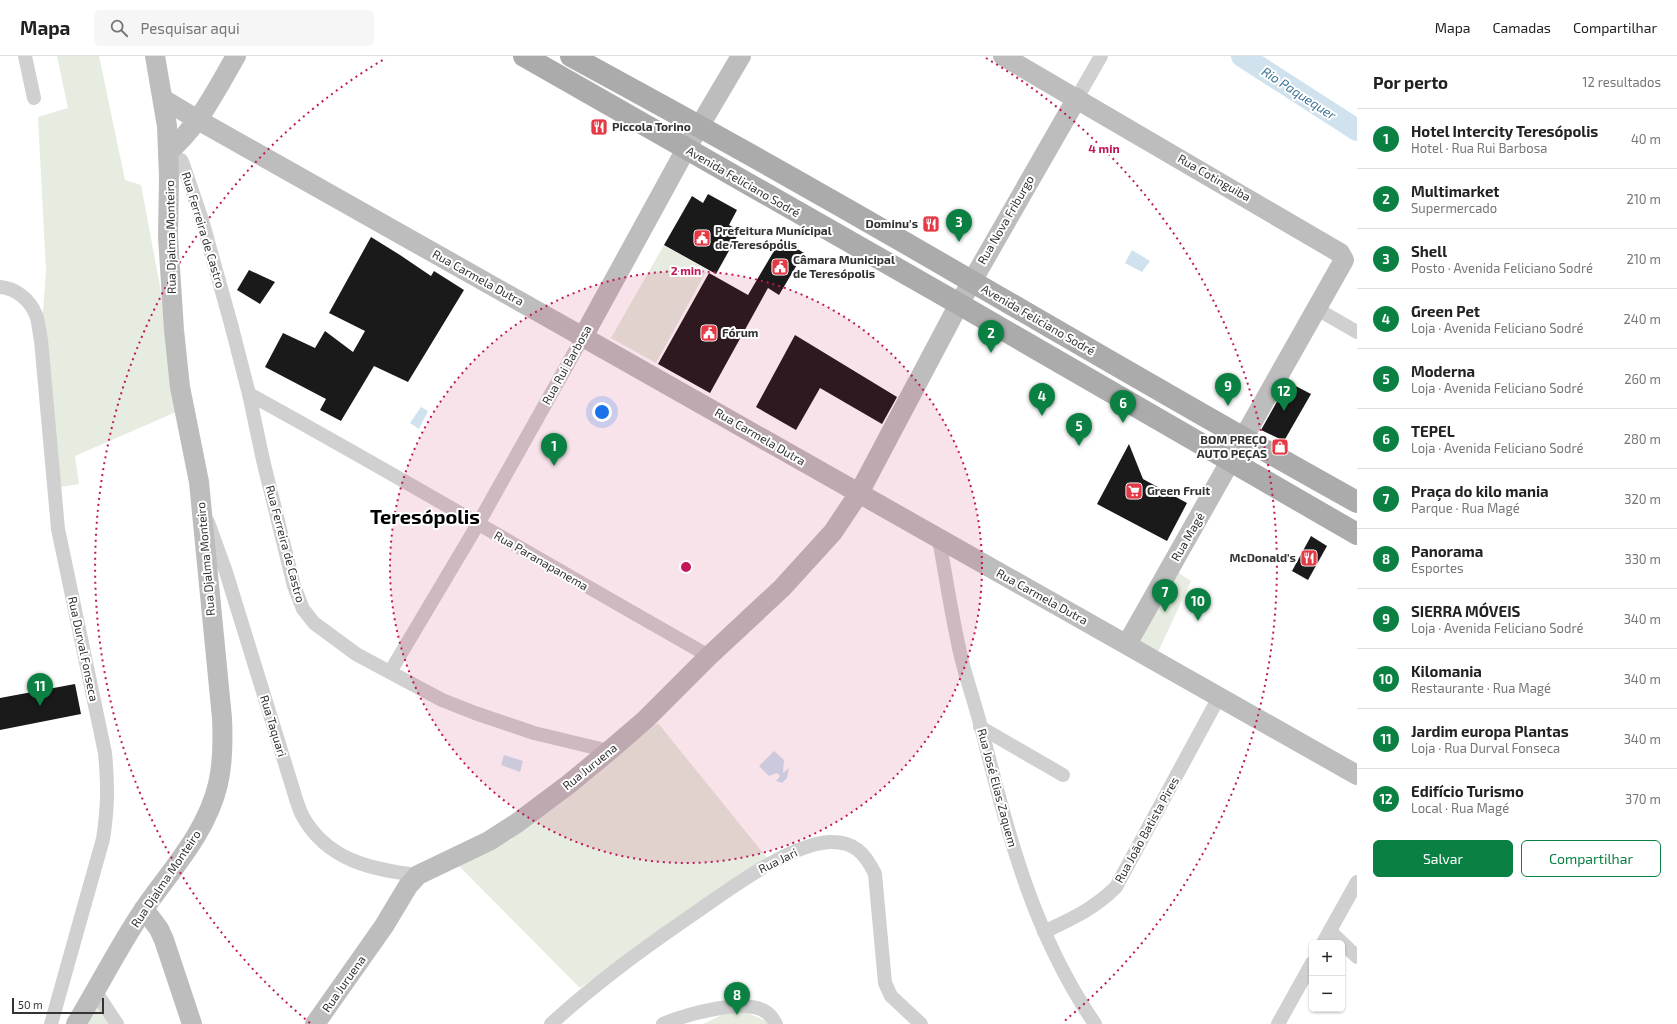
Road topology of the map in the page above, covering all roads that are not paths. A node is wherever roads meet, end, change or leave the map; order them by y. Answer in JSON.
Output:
{"nodes":[{"id":1,"x":24,"y":56,"type":"edge"},
{"id":2,"x":155,"y":56,"type":"edge"},
{"id":3,"x":236,"y":56,"type":"edge"},
{"id":4,"x":524,"y":56,"type":"edge"},
{"id":5,"x":572,"y":56,"type":"edge"},
{"id":6,"x":741,"y":56,"type":"edge"},
{"id":7,"x":1003,"y":56,"type":"edge"},
{"id":8,"x":1101,"y":56,"type":"edge"},
{"id":9,"x":34,"y":98,"type":"dead end"},
{"id":10,"x":1077,"y":98,"type":"junction"},
{"id":11,"x":163,"y":99,"type":"junction"},
{"id":12,"x":198,"y":120,"type":"junction"},
{"id":13,"x":699,"y":126,"type":"junction"},
{"id":14,"x":686,"y":149,"type":"junction"},
{"id":15,"x":169,"y":158,"type":"junction"},
{"id":16,"x":1343,"y":263,"type":"joint"},
{"id":17,"x":972,"y":281,"type":"junction"},
{"id":18,"x":0,"y":287,"type":"edge"},
{"id":19,"x":959,"y":304,"type":"junction"},
{"id":20,"x":1317,"y":309,"type":"junction"},
{"id":21,"x":1357,"y":332,"type":"edge"},
{"id":22,"x":584,"y":337,"type":"junction"},
{"id":23,"x":249,"y":394,"type":"junction"},
{"id":24,"x":1243,"y":439,"type":"junction"},
{"id":25,"x":1230,"y":462,"type":"junction"},
{"id":26,"x":859,"y":492,"type":"junction"},
{"id":27,"x":1357,"y":502,"type":"edge"},
{"id":28,"x":202,"y":507,"type":"junction"},
{"id":29,"x":478,"y":524,"type":"junction"},
{"id":30,"x":1357,"y":534,"type":"edge"},
{"id":31,"x":939,"y":539,"type":"junction"},
{"id":32,"x":1127,"y":644,"type":"junction"},
{"id":33,"x":709,"y":656,"type":"junction"},
{"id":34,"x":390,"y":672,"type":"junction"},
{"id":35,"x":1219,"y":697,"type":"junction"},
{"id":36,"x":980,"y":726,"type":"junction"},
{"id":37,"x":609,"y":751,"type":"junction"},
{"id":38,"x":1063,"y":775,"type":"dead end"},
{"id":39,"x":1357,"y":775,"type":"edge"},
{"id":40,"x":418,"y":875,"type":"junction"},
{"id":41,"x":1357,"y":882,"type":"edge"},
{"id":42,"x":144,"y":909,"type":"junction"},
{"id":43,"x":1330,"y":931,"type":"junction"},
{"id":44,"x":1044,"y":932,"type":"junction"},
{"id":45,"x":1325,"y":940,"type":"edge"},
{"id":46,"x":1357,"y":957,"type":"edge"},
{"id":47,"x":1309,"y":968,"type":"edge"},
{"id":48,"x":95,"y":990,"type":"junction"},
{"id":49,"x":51,"y":1024,"type":"edge"},
{"id":50,"x":76,"y":1024,"type":"edge"},
{"id":51,"x":117,"y":1024,"type":"edge"},
{"id":52,"x":192,"y":1024,"type":"edge"},
{"id":53,"x":315,"y":1024,"type":"edge"},
{"id":54,"x":551,"y":1024,"type":"edge"},
{"id":55,"x":663,"y":1024,"type":"edge"},
{"id":56,"x":776,"y":1024,"type":"edge"},
{"id":57,"x":921,"y":1024,"type":"edge"},
{"id":58,"x":1095,"y":1024,"type":"edge"},
{"id":59,"x":1278,"y":1024,"type":"edge"}],
"edges":[{"from":1,"to":9,"type":"street"},
{"from":2,"to":11,"type":"street","name":"Rua Djalma Monteiro"},
{"from":3,"to":12,"type":"street"},
{"from":4,"to":14,"type":"main road","name":"Avenida Feliciano Sodré"},
{"from":5,"to":13,"type":"main road","name":"Avenida Feliciano Sodré"},
{"from":6,"to":13,"type":"street","name":"Rua Rui Barbosa"},
{"from":7,"to":10,"type":"street","name":"Rua Cotinguiba"},
{"from":8,"to":10,"type":"street","name":"Rua Nova Friburgo"},
{"from":10,"to":16,"type":"street","name":"Rua Cotinguiba"},
{"from":10,"to":17,"type":"street","name":"Rua Nova Friburgo"},
{"from":11,"to":12,"type":"street","name":"Rua Carmela Dutra"},
{"from":11,"to":15,"type":"street","name":"Rua Djalma Monteiro"},
{"from":12,"to":15,"type":"street"},
{"from":12,"to":22,"type":"street","name":"Rua Carmela Dutra"},
{"from":13,"to":14,"type":"street","name":"Rua Rui Barbosa"},
{"from":13,"to":17,"type":"main road","name":"Avenida Feliciano Sodré"},
{"from":14,"to":19,"type":"main road","name":"Avenida Feliciano Sodré"},
{"from":14,"to":22,"type":"street","name":"Rua Rui Barbosa"},
{"from":15,"to":23,"type":"street","name":"Rua Ferreira de Castro"},
{"from":15,"to":28,"type":"street","name":"Rua Djalma Monteiro"},
{"from":16,"to":20,"type":"street","name":"Rua Magé"},
{"from":17,"to":19,"type":"street","name":"Rua Nova Friburgo"},
{"from":17,"to":24,"type":"main road","name":"Avenida Feliciano Sodré"},
{"from":18,"to":49,"type":"street","name":"Rua Durval Fonseca"},
{"from":19,"to":25,"type":"main road","name":"Avenida Feliciano Sodré"},
{"from":19,"to":26,"type":"street","name":"Rua Nova Friburgo"},
{"from":20,"to":21,"type":"street"},
{"from":20,"to":24,"type":"street","name":"Rua Magé"},
{"from":22,"to":26,"type":"street","name":"Rua Carmela Dutra"},
{"from":22,"to":29,"type":"street","name":"Rua Rui Barbosa"},
{"from":23,"to":29,"type":"street","name":"Rua Paranapanema"},
{"from":23,"to":34,"type":"street","name":"Rua Ferreira de Castro"},
{"from":24,"to":25,"type":"street","name":"Rua Magé"},
{"from":24,"to":27,"type":"main road","name":"Avenida Feliciano Sodré"},
{"from":25,"to":30,"type":"main road","name":"Avenida Feliciano Sodré"},
{"from":25,"to":32,"type":"street","name":"Rua Magé"},
{"from":26,"to":31,"type":"street","name":"Rua Carmela Dutra"},
{"from":26,"to":33,"type":"street","name":"Rua Juruena"},
{"from":28,"to":40,"type":"street","name":"Rua Taquari"},
{"from":28,"to":42,"type":"street","name":"Rua Djalma Monteiro"},
{"from":29,"to":33,"type":"street","name":"Rua Paranapanema"},
{"from":29,"to":34,"type":"street","name":"Rua Rui Barbosa"},
{"from":31,"to":32,"type":"street","name":"Rua Carmela Dutra"},
{"from":31,"to":36,"type":"street","name":"Rua José Elias Zaquem"},
{"from":32,"to":35,"type":"street","name":"Rua Carmela Dutra"},
{"from":33,"to":37,"type":"street","name":"Rua Juruena"},
{"from":34,"to":37,"type":"street","name":"Rua Ferreira de Castro"},
{"from":35,"to":39,"type":"street","name":"Rua Carmela Dutra"},
{"from":35,"to":44,"type":"street","name":"Rua João Batista Pires"},
{"from":36,"to":38,"type":"street"},
{"from":36,"to":44,"type":"street","name":"Rua José Elias Zaquem"},
{"from":37,"to":40,"type":"street","name":"Rua Juruena"},
{"from":40,"to":53,"type":"street","name":"Rua Juruena"},
{"from":41,"to":43,"type":"street"},
{"from":42,"to":48,"type":"street","name":"Rua Djalma Monteiro"},
{"from":42,"to":52,"type":"street"},
{"from":43,"to":45,"type":"street"},
{"from":43,"to":46,"type":"street"},
{"from":44,"to":58,"type":"street","name":"Rua José Elias Zaquem"},
{"from":47,"to":59,"type":"street"},
{"from":48,"to":50,"type":"street","name":"Rua Djalma Monteiro"},
{"from":48,"to":51,"type":"street"},
{"from":54,"to":57,"type":"street","name":"Rua Jari"},
{"from":55,"to":56,"type":"street"}]}
